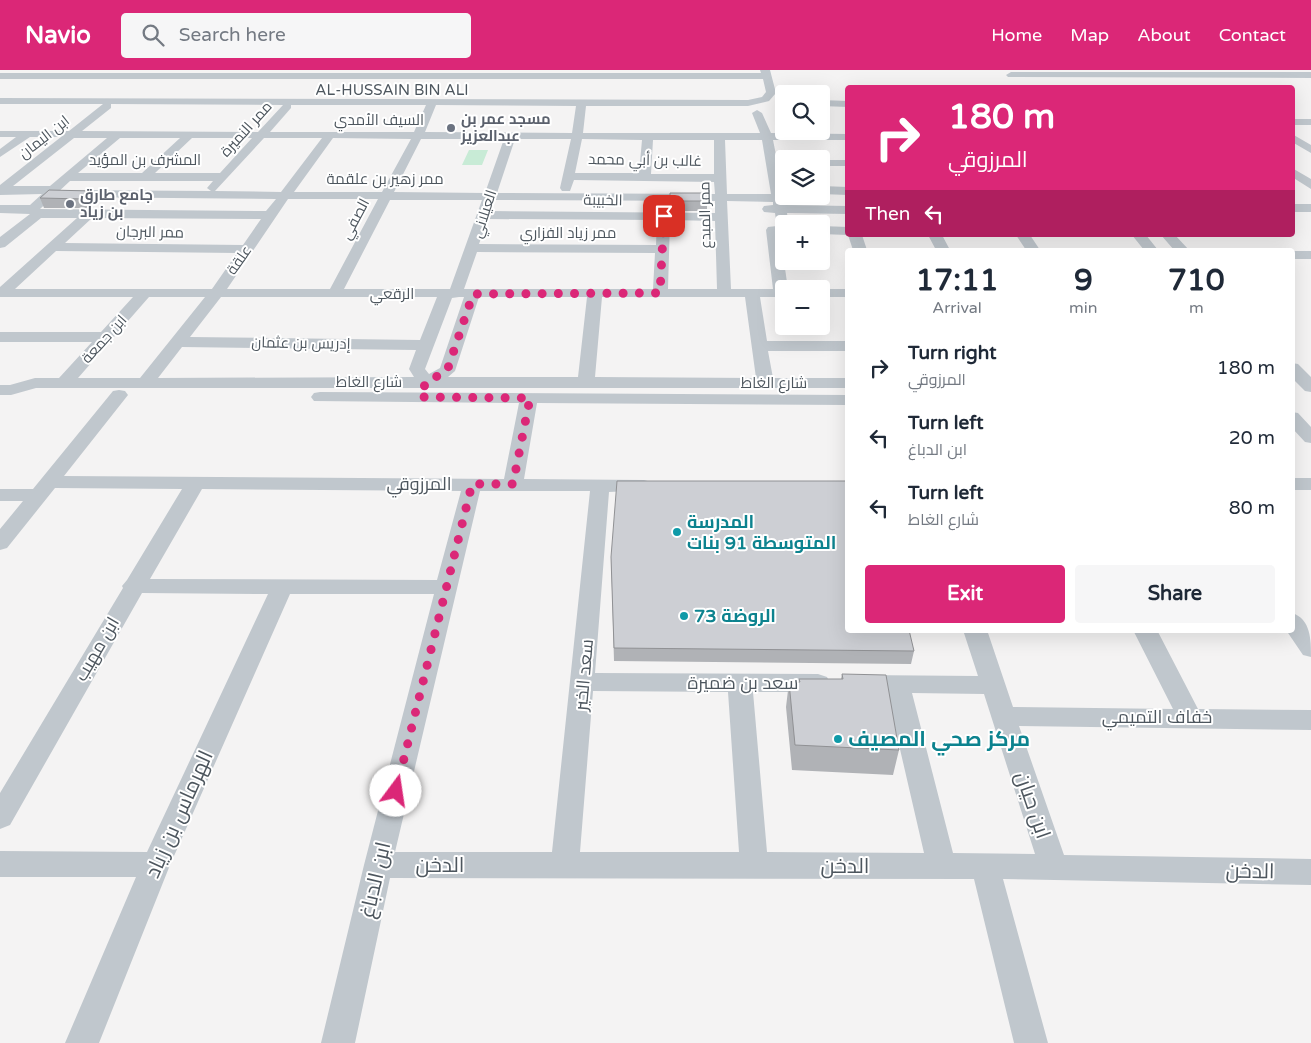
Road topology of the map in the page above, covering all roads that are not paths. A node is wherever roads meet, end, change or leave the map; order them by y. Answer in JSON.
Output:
{"nodes":[{"id":1,"x":766,"y":72,"type":"edge"},
{"id":2,"x":1009,"y":72,"type":"edge"},
{"id":3,"x":1192,"y":72,"type":"edge"},
{"id":4,"x":52,"y":73,"type":"edge"},
{"id":5,"x":91,"y":73,"type":"edge"},
{"id":6,"x":129,"y":73,"type":"edge"},
{"id":7,"x":189,"y":73,"type":"edge"},
{"id":8,"x":333,"y":73,"type":"edge"},
{"id":9,"x":395,"y":73,"type":"edge"},
{"id":10,"x":475,"y":73,"type":"edge"},
{"id":11,"x":541,"y":73,"type":"edge"},
{"id":12,"x":618,"y":73,"type":"edge"},
{"id":13,"x":676,"y":73,"type":"edge"},
{"id":14,"x":713,"y":73,"type":"edge"},
{"id":15,"x":1097,"y":75,"type":"junction"},
{"id":16,"x":1157,"y":75,"type":"junction"},
{"id":17,"x":1237,"y":75,"type":"junction"},
{"id":18,"x":0,"y":76,"type":"edge"},
{"id":19,"x":1309,"y":76,"type":"edge"},
{"id":20,"x":1168,"y":83,"type":"dead end"},
{"id":21,"x":1208,"y":83,"type":"dead end"},
{"id":22,"x":1249,"y":83,"type":"dead end"},
{"id":23,"x":1020,"y":85,"type":"edge"},
{"id":24,"x":1109,"y":85,"type":"edge"},
{"id":25,"x":578,"y":88,"type":"edge"},
{"id":26,"x":0,"y":101,"type":"edge"},
{"id":27,"x":49,"y":101,"type":"junction"},
{"id":28,"x":375,"y":101,"type":"junction"},
{"id":29,"x":431,"y":105,"type":"junction"},
{"id":30,"x":830,"y":105,"type":"edge"},
{"id":31,"x":845,"y":105,"type":"edge"},
{"id":32,"x":107,"y":106,"type":"junction"},
{"id":33,"x":286,"y":106,"type":"junction"},
{"id":34,"x":0,"y":107,"type":"edge"},
{"id":35,"x":758,"y":112,"type":"dead end"},
{"id":36,"x":1295,"y":122,"type":"edge"},
{"id":37,"x":1311,"y":122,"type":"edge"},
{"id":38,"x":0,"y":134,"type":"edge"},
{"id":39,"x":28,"y":134,"type":"junction"},
{"id":40,"x":73,"y":134,"type":"junction"},
{"id":41,"x":118,"y":134,"type":"junction"},
{"id":42,"x":190,"y":134,"type":"junction"},
{"id":43,"x":262,"y":134,"type":"junction"},
{"id":44,"x":330,"y":135,"type":"junction"},
{"id":45,"x":418,"y":135,"type":"junction"},
{"id":46,"x":511,"y":135,"type":"junction"},
{"id":47,"x":577,"y":135,"type":"junction"},
{"id":48,"x":648,"y":135,"type":"junction"},
{"id":49,"x":719,"y":136,"type":"junction"},
{"id":50,"x":767,"y":136,"type":"junction"},
{"id":51,"x":775,"y":136,"type":"edge"},
{"id":52,"x":830,"y":137,"type":"edge"},
{"id":53,"x":845,"y":137,"type":"edge"},
{"id":54,"x":1311,"y":137,"type":"edge"},
{"id":55,"x":1295,"y":139,"type":"edge"},
{"id":56,"x":1295,"y":140,"type":"edge"},
{"id":57,"x":0,"y":154,"type":"edge"},
{"id":58,"x":1308,"y":154,"type":"edge"},
{"id":59,"x":830,"y":163,"type":"edge"},
{"id":60,"x":845,"y":163,"type":"edge"},
{"id":61,"x":1295,"y":173,"type":"edge"},
{"id":62,"x":775,"y":174,"type":"edge"},
{"id":63,"x":67,"y":176,"type":"junction"},
{"id":64,"x":568,"y":176,"type":"junction"},
{"id":65,"x":145,"y":177,"type":"junction"},
{"id":66,"x":223,"y":177,"type":"junction"},
{"id":67,"x":645,"y":177,"type":"junction"},
{"id":68,"x":720,"y":178,"type":"junction"},
{"id":69,"x":1311,"y":185,"type":"edge"},
{"id":70,"x":830,"y":188,"type":"edge"},
{"id":71,"x":0,"y":190,"type":"edge"},
{"id":72,"x":845,"y":191,"type":"edge"},
{"id":73,"x":52,"y":192,"type":"junction"},
{"id":74,"x":207,"y":194,"type":"junction"},
{"id":75,"x":285,"y":194,"type":"junction"},
{"id":76,"x":386,"y":195,"type":"junction"},
{"id":77,"x":490,"y":195,"type":"junction"},
{"id":78,"x":564,"y":195,"type":"junction"},
{"id":79,"x":775,"y":198,"type":"edge"},
{"id":80,"x":822,"y":205,"type":"edge"},
{"id":81,"x":720,"y":208,"type":"junction"},
{"id":82,"x":1295,"y":208,"type":"edge"},
{"id":83,"x":1311,"y":208,"type":"edge"},
{"id":84,"x":0,"y":209,"type":"edge"},
{"id":85,"x":845,"y":209,"type":"edge"},
{"id":86,"x":36,"y":211,"type":"junction"},
{"id":87,"x":89,"y":214,"type":"junction"},
{"id":88,"x":270,"y":215,"type":"junction"},
{"id":89,"x":484,"y":215,"type":"junction"},
{"id":90,"x":664,"y":216,"type":"junction"},
{"id":91,"x":830,"y":230,"type":"edge"},
{"id":92,"x":845,"y":231,"type":"edge"},
{"id":93,"x":1024,"y":237,"type":"edge"},
{"id":94,"x":1141,"y":237,"type":"edge"},
{"id":95,"x":1170,"y":237,"type":"edge"},
{"id":96,"x":0,"y":244,"type":"edge"},
{"id":97,"x":53,"y":247,"type":"junction"},
{"id":98,"x":472,"y":248,"type":"junction"},
{"id":99,"x":1032,"y":248,"type":"edge"},
{"id":100,"x":1150,"y":248,"type":"edge"},
{"id":101,"x":1180,"y":248,"type":"edge"},
{"id":102,"x":247,"y":249,"type":"junction"},
{"id":103,"x":663,"y":249,"type":"junction"},
{"id":104,"x":1295,"y":255,"type":"edge"},
{"id":105,"x":1310,"y":255,"type":"edge"},
{"id":106,"x":1,"y":293,"type":"edge"},
{"id":107,"x":595,"y":293,"type":"junction"},
{"id":108,"x":660,"y":293,"type":"junction"},
{"id":109,"x":724,"y":293,"type":"junction"},
{"id":110,"x":752,"y":293,"type":"junction"},
{"id":111,"x":830,"y":293,"type":"edge"},
{"id":112,"x":845,"y":293,"type":"edge"},
{"id":113,"x":144,"y":294,"type":"junction"},
{"id":114,"x":216,"y":294,"type":"junction"},
{"id":115,"x":334,"y":294,"type":"junction"},
{"id":116,"x":451,"y":294,"type":"junction"},
{"id":117,"x":473,"y":294,"type":"junction"},
{"id":118,"x":775,"y":294,"type":"edge"},
{"id":119,"x":0,"y":337,"type":"edge"},
{"id":120,"x":105,"y":337,"type":"junction"},
{"id":121,"x":178,"y":342,"type":"junction"},
{"id":122,"x":425,"y":345,"type":"junction"},
{"id":123,"x":760,"y":346,"type":"junction"},
{"id":124,"x":845,"y":346,"type":"edge"},
{"id":125,"x":1295,"y":371,"type":"edge"},
{"id":126,"x":586,"y":382,"type":"junction"},
{"id":127,"x":765,"y":382,"type":"junction"},
{"id":128,"x":64,"y":383,"type":"junction"},
{"id":129,"x":145,"y":383,"type":"junction"},
{"id":130,"x":845,"y":383,"type":"edge"},
{"id":131,"x":1311,"y":388,"type":"edge"},
{"id":132,"x":5,"y":390,"type":"edge"},
{"id":133,"x":423,"y":390,"type":"junction"},
{"id":134,"x":119,"y":395,"type":"junction"},
{"id":135,"x":530,"y":398,"type":"junction"},
{"id":136,"x":845,"y":400,"type":"edge"},
{"id":137,"x":1295,"y":420,"type":"edge"},
{"id":138,"x":1311,"y":438,"type":"edge"},
{"id":139,"x":196,"y":482,"type":"junction"},
{"id":140,"x":472,"y":484,"type":"junction"},
{"id":141,"x":513,"y":484,"type":"junction"},
{"id":142,"x":1295,"y":484,"type":"edge"},
{"id":143,"x":1311,"y":484,"type":"edge"},
{"id":144,"x":600,"y":486,"type":"junction"},
{"id":145,"x":660,"y":486,"type":"edge"},
{"id":146,"x":44,"y":489,"type":"junction"},
{"id":147,"x":0,"y":495,"type":"edge"},
{"id":148,"x":0,"y":543,"type":"edge"},
{"id":149,"x":133,"y":586,"type":"junction"},
{"id":150,"x":282,"y":587,"type":"junction"},
{"id":151,"x":447,"y":587,"type":"junction"},
{"id":152,"x":1295,"y":625,"type":"edge"},
{"id":153,"x":975,"y":633,"type":"edge"},
{"id":154,"x":1147,"y":633,"type":"edge"},
{"id":155,"x":1311,"y":649,"type":"edge"},
{"id":156,"x":583,"y":682,"type":"junction"},
{"id":157,"x":740,"y":683,"type":"junction"},
{"id":158,"x":897,"y":684,"type":"junction"},
{"id":159,"x":993,"y":685,"type":"junction"},
{"id":160,"x":1002,"y":716,"type":"junction"},
{"id":161,"x":1190,"y":717,"type":"junction"},
{"id":162,"x":1311,"y":720,"type":"edge"},
{"id":163,"x":0,"y":817,"type":"edge"},
{"id":164,"x":0,"y":864,"type":"edge"},
{"id":165,"x":565,"y":864,"type":"junction"},
{"id":166,"x":156,"y":865,"type":"junction"},
{"id":167,"x":378,"y":865,"type":"junction"},
{"id":168,"x":754,"y":866,"type":"junction"},
{"id":169,"x":1053,"y":866,"type":"junction"},
{"id":170,"x":942,"y":867,"type":"junction"},
{"id":171,"x":985,"y":867,"type":"junction"},
{"id":172,"x":1311,"y":872,"type":"edge"},
{"id":173,"x":82,"y":1043,"type":"edge"},
{"id":174,"x":338,"y":1043,"type":"edge"},
{"id":175,"x":1031,"y":1043,"type":"edge"}],
"edges":[{"from":1,"to":14,"type":"street"},
{"from":1,"to":25,"type":"street","name":"AL-HUSSAIN BIN ALI"},
{"from":2,"to":15,"type":"street"},
{"from":2,"to":23,"type":"street"},
{"from":3,"to":16,"type":"street"},
{"from":3,"to":17,"type":"street"},
{"from":3,"to":21,"type":"street"},
{"from":4,"to":5,"type":"street"},
{"from":4,"to":18,"type":"street"},
{"from":5,"to":6,"type":"street"},
{"from":5,"to":27,"type":"street"},
{"from":6,"to":7,"type":"street"},
{"from":7,"to":8,"type":"street"},
{"from":8,"to":9,"type":"street"},
{"from":9,"to":10,"type":"street"},
{"from":9,"to":28,"type":"street"},
{"from":10,"to":11,"type":"street"},
{"from":11,"to":25,"type":"street"},
{"from":12,"to":13,"type":"street"},
{"from":12,"to":25,"type":"street"},
{"from":13,"to":14,"type":"street"},
{"from":15,"to":16,"type":"street"},
{"from":15,"to":24,"type":"street"},
{"from":16,"to":20,"type":"street"},
{"from":17,"to":19,"type":"street"},
{"from":17,"to":22,"type":"street"},
{"from":25,"to":28,"type":"street","name":"AL-HUSSAIN BIN ALI"},
{"from":25,"to":29,"type":"street","name":"AL-HUSSAIN BIN ALI"},
{"from":25,"to":47,"type":"street"},
{"from":26,"to":27,"type":"street","name":"AL-HUSSAIN BIN ALI"},
{"from":27,"to":28,"type":"street","name":"AL-HUSSAIN BIN ALI"},
{"from":29,"to":33,"type":"street","name":"AL-HUSSAIN BIN ALI"},
{"from":29,"to":45,"type":"street","name":"الصفي"},
{"from":30,"to":31,"type":"street"},
{"from":32,"to":33,"type":"street","name":"AL-HUSSAIN BIN ALI"},
{"from":32,"to":34,"type":"street","name":"AL-HUSSAIN BIN ALI"},
{"from":32,"to":40,"type":"street","name":"ابن اليمان"},
{"from":33,"to":43,"type":"street","name":"ممر النميرة"},
{"from":35,"to":50,"type":"street"},
{"from":36,"to":37,"type":"street"},
{"from":38,"to":39,"type":"street","name":"السيف الأمدي"},
{"from":39,"to":40,"type":"street","name":"السيف الأمدي"},
{"from":39,"to":57,"type":"street"},
{"from":40,"to":41,"type":"street","name":"السيف الأمدي"},
{"from":40,"to":71,"type":"street","name":"ابن اليمان"},
{"from":41,"to":42,"type":"street","name":"السيف الأمدي"},
{"from":41,"to":63,"type":"street"},
{"from":42,"to":43,"type":"street","name":"السيف الأمدي"},
{"from":42,"to":65,"type":"street"},
{"from":43,"to":44,"type":"street","name":"السيف الأمدي"},
{"from":43,"to":66,"type":"street","name":"ممر النميرة"},
{"from":44,"to":45,"type":"street","name":"السيف الأمدي"},
{"from":44,"to":75,"type":"street","name":"علقة"},
{"from":45,"to":46,"type":"street","name":"السيف الأمدي"},
{"from":45,"to":76,"type":"street","name":"الصفي"},
{"from":46,"to":47,"type":"street","name":"السيف الأمدي"},
{"from":46,"to":77,"type":"street","name":"العيلاني"},
{"from":47,"to":48,"type":"street","name":"السيف الأمدي"},
{"from":47,"to":64,"type":"street"},
{"from":48,"to":49,"type":"street","name":"السيف الأمدي"},
{"from":48,"to":67,"type":"street"},
{"from":49,"to":50,"type":"street","name":"السيف الأمدي"},
{"from":49,"to":68,"type":"street","name":"ممر المبدع"},
{"from":50,"to":51,"type":"street","name":"السيف الأمدي"},
{"from":50,"to":62,"type":"street"},
{"from":52,"to":53,"type":"street","name":"السيف الأمدي"},
{"from":54,"to":55,"type":"street"},
{"from":56,"to":58,"type":"street"},
{"from":59,"to":60,"type":"street"},
{"from":61,"to":69,"type":"street"},
{"from":63,"to":65,"type":"street","name":"المشرف بن المؤيد"},
{"from":63,"to":73,"type":"street"},
{"from":64,"to":67,"type":"street","name":"غالب بن أبي محمد"},
{"from":64,"to":78,"type":"street"},
{"from":65,"to":66,"type":"street","name":"المشرف بن المؤيد"},
{"from":66,"to":74,"type":"street","name":"ممر النميرة"},
{"from":67,"to":68,"type":"street","name":"غالب بن أبي محمد"},
{"from":68,"to":81,"type":"street","name":"ممر المبدع"},
{"from":70,"to":72,"type":"street"},
{"from":71,"to":73,"type":"street","name":"ممر زهير بن علقمة"},
{"from":73,"to":74,"type":"street","name":"ممر زهير بن علقمة"},
{"from":73,"to":86,"type":"street"},
{"from":74,"to":75,"type":"street","name":"ممر زهير بن علقمة"},
{"from":75,"to":76,"type":"street","name":"ممر زهير بن علقمة"},
{"from":75,"to":88,"type":"street","name":"علقة"},
{"from":76,"to":77,"type":"street","name":"ممر زهير بن علقمة"},
{"from":76,"to":115,"type":"street","name":"الصفي"},
{"from":77,"to":78,"type":"street","name":"ممر زهير بن علقمة"},
{"from":77,"to":89,"type":"street","name":"العيلاني"},
{"from":78,"to":81,"type":"street","name":"ممر زهير بن علقمة"},
{"from":79,"to":81,"type":"street"},
{"from":80,"to":85,"type":"street"},
{"from":81,"to":90,"type":"street","name":"الخبيبة"},
{"from":81,"to":109,"type":"street","name":"ممر المبدع"},
{"from":82,"to":83,"type":"street"},
{"from":84,"to":86,"type":"street"},
{"from":86,"to":87,"type":"street"},
{"from":86,"to":96,"type":"street"},
{"from":87,"to":88,"type":"street"},
{"from":87,"to":97,"type":"street"},
{"from":88,"to":102,"type":"street","name":"علقة"},
{"from":89,"to":90,"type":"street","name":"الخبيبة"},
{"from":89,"to":98,"type":"street","name":"العيلاني"},
{"from":90,"to":103,"type":"street"},
{"from":91,"to":92,"type":"street"},
{"from":93,"to":99,"type":"street"},
{"from":94,"to":100,"type":"street"},
{"from":95,"to":101,"type":"street"},
{"from":97,"to":102,"type":"street","name":"ممر البرجان"},
{"from":97,"to":106,"type":"street"},
{"from":98,"to":103,"type":"street","name":"ممر زياد الفزاري"},
{"from":98,"to":116,"type":"street","name":"العيلاني"},
{"from":102,"to":114,"type":"street","name":"علقة"},
{"from":103,"to":108,"type":"street"},
{"from":104,"to":105,"type":"street"},
{"from":106,"to":113,"type":"street","name":"الرقعي"},
{"from":107,"to":108,"type":"street","name":"الرقعي"},
{"from":107,"to":117,"type":"street","name":"الرقعي"},
{"from":107,"to":126,"type":"street"},
{"from":108,"to":109,"type":"street","name":"الرقعي"},
{"from":109,"to":110,"type":"street","name":"الرقعي"},
{"from":110,"to":118,"type":"street","name":"الرقعي"},
{"from":110,"to":123,"type":"street"},
{"from":111,"to":112,"type":"street"},
{"from":113,"to":114,"type":"street","name":"الرقعي"},
{"from":113,"to":120,"type":"street","name":"ابن جمعة"},
{"from":114,"to":115,"type":"street","name":"الرقعي"},
{"from":114,"to":121,"type":"street","name":"علقة"},
{"from":115,"to":116,"type":"street","name":"الرقعي"},
{"from":116,"to":117,"type":"street","name":"الرقعي"},
{"from":116,"to":122,"type":"street","name":"العيلاني"},
{"from":117,"to":133,"type":"street"},
{"from":119,"to":120,"type":"street"},
{"from":120,"to":128,"type":"street","name":"ابن جمعة"},
{"from":121,"to":122,"type":"street","name":"إدريس بن عثمان"},
{"from":121,"to":129,"type":"street","name":"علقة"},
{"from":122,"to":133,"type":"street","name":"العيلاني"},
{"from":123,"to":124,"type":"street"},
{"from":123,"to":127,"type":"street"},
{"from":125,"to":131,"type":"street"},
{"from":126,"to":127,"type":"street","name":"شارع الغاط"},
{"from":126,"to":133,"type":"street","name":"شارع الغاط"},
{"from":127,"to":130,"type":"street","name":"شارع الغاط"},
{"from":128,"to":129,"type":"street","name":"شارع الغاط"},
{"from":128,"to":132,"type":"street","name":"شارع الغاط"},
{"from":129,"to":133,"type":"street","name":"شارع الغاط"},
{"from":132,"to":134,"type":"street","name":"شارع الغاط"},
{"from":133,"to":134,"type":"street","name":"شارع الغاط"},
{"from":133,"to":135,"type":"street","name":"شارع الغاط"},
{"from":134,"to":146,"type":"street"},
{"from":135,"to":136,"type":"street","name":"شارع الغاط"},
{"from":135,"to":141,"type":"street"},
{"from":137,"to":138,"type":"street"},
{"from":139,"to":140,"type":"street","name":"المرزوقي"},
{"from":139,"to":146,"type":"street","name":"المرزوقي"},
{"from":139,"to":149,"type":"street","name":"ابن مهيب"},
{"from":140,"to":141,"type":"street","name":"المرزوقي"},
{"from":140,"to":151,"type":"street","name":"ابن الدباغ"},
{"from":141,"to":144,"type":"street","name":"المرزوقي"},
{"from":142,"to":143,"type":"street"},
{"from":144,"to":145,"type":"street","name":"المرزوقي"},
{"from":144,"to":156,"type":"street","name":"سعد الخير"},
{"from":146,"to":147,"type":"street","name":"المرزوقي"},
{"from":146,"to":148,"type":"street"},
{"from":149,"to":150,"type":"street"},
{"from":149,"to":163,"type":"street","name":"ابن مهيب"},
{"from":150,"to":151,"type":"street"},
{"from":150,"to":166,"type":"street","name":"الهرماس بن زياد"},
{"from":151,"to":167,"type":"street","name":"ابن الدباغ"},
{"from":152,"to":155,"type":"street"},
{"from":153,"to":159,"type":"street","name":"ابن حيان"},
{"from":154,"to":161,"type":"street"},
{"from":156,"to":157,"type":"street","name":"سعد بن ضميرة"},
{"from":156,"to":165,"type":"street","name":"سعد الخير"},
{"from":157,"to":158,"type":"street","name":"سعد بن ضميرة"},
{"from":157,"to":168,"type":"street"},
{"from":158,"to":159,"type":"street","name":"سعد بن ضميرة"},
{"from":158,"to":170,"type":"street"},
{"from":159,"to":160,"type":"street","name":"ابن حيان"},
{"from":160,"to":161,"type":"street","name":"خفاف التميمي"},
{"from":160,"to":169,"type":"street","name":"ابن حيان"},
{"from":161,"to":162,"type":"street","name":"خفاف التميمي"},
{"from":164,"to":166,"type":"street"},
{"from":165,"to":167,"type":"street","name":"الدخن"},
{"from":165,"to":168,"type":"street","name":"الدخن"},
{"from":166,"to":173,"type":"street","name":"الهرماس بن زياد"},
{"from":167,"to":174,"type":"street","name":"ابن الدباغ"},
{"from":168,"to":170,"type":"street","name":"الدخن"},
{"from":169,"to":171,"type":"street","name":"الدخن"},
{"from":169,"to":172,"type":"street","name":"الدخن"},
{"from":170,"to":171,"type":"street","name":"الدخن"},
{"from":171,"to":175,"type":"street"}]}
